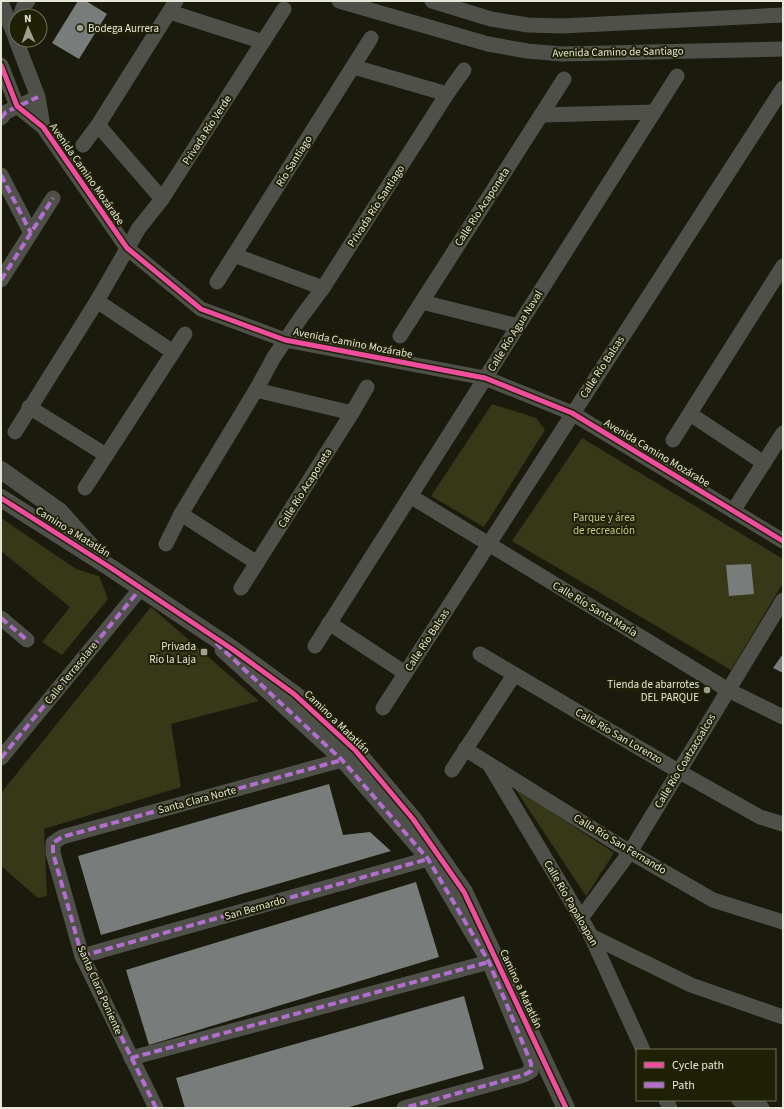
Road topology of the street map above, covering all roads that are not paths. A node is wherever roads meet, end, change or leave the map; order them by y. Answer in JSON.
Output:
{"nodes":[{"id":1,"x":339,"y":1,"type":"edge"},
{"id":2,"x":432,"y":1,"type":"edge"},
{"id":3,"x":1,"y":2,"type":"edge"},
{"id":4,"x":173,"y":6,"type":"edge"},
{"id":5,"x":284,"y":9,"type":"dead end"},
{"id":6,"x":783,"y":15,"type":"edge"},
{"id":7,"x":8,"y":20,"type":"edge"},
{"id":8,"x":371,"y":38,"type":"dead end"},
{"id":9,"x":262,"y":42,"type":"junction"},
{"id":10,"x":19,"y":48,"type":"edge"},
{"id":11,"x":783,"y":49,"type":"edge"},
{"id":12,"x":1,"y":64,"type":"edge"},
{"id":13,"x":354,"y":67,"type":"junction"},
{"id":14,"x":464,"y":70,"type":"dead end"},
{"id":15,"x":677,"y":76,"type":"dead end"},
{"id":16,"x":564,"y":79,"type":"dead end"},
{"id":17,"x":783,"y":88,"type":"edge"},
{"id":18,"x":447,"y":94,"type":"junction"},
{"id":19,"x":38,"y":97,"type":"junction"},
{"id":20,"x":17,"y":106,"type":"junction"},
{"id":21,"x":654,"y":112,"type":"junction"},
{"id":22,"x":541,"y":115,"type":"junction"},
{"id":23,"x":1,"y":118,"type":"edge"},
{"id":24,"x":98,"y":125,"type":"junction"},
{"id":25,"x":43,"y":127,"type":"junction"},
{"id":26,"x":83,"y":145,"type":"dead end"},
{"id":27,"x":1,"y":175,"type":"edge"},
{"id":28,"x":53,"y":198,"type":"dead end"},
{"id":29,"x":162,"y":199,"type":"junction"},
{"id":30,"x":30,"y":234,"type":"junction"},
{"id":31,"x":127,"y":248,"type":"junction"},
{"id":32,"x":234,"y":255,"type":"junction"},
{"id":33,"x":783,"y":266,"type":"edge"},
{"id":34,"x":1,"y":280,"type":"edge"},
{"id":35,"x":217,"y":282,"type":"dead end"},
{"id":36,"x":323,"y":288,"type":"junction"},
{"id":37,"x":97,"y":301,"type":"junction"},
{"id":38,"x":422,"y":302,"type":"junction"},
{"id":39,"x":518,"y":326,"type":"junction"},
{"id":40,"x":185,"y":334,"type":"dead end"},
{"id":41,"x":400,"y":336,"type":"dead end"},
{"id":42,"x":285,"y":340,"type":"junction"},
{"id":43,"x":173,"y":352,"type":"junction"},
{"id":44,"x":485,"y":378,"type":"junction"},
{"id":45,"x":367,"y":387,"type":"dead end"},
{"id":46,"x":256,"y":390,"type":"junction"},
{"id":47,"x":29,"y":407,"type":"junction"},
{"id":48,"x":352,"y":413,"type":"junction"},
{"id":49,"x":572,"y":413,"type":"junction"},
{"id":50,"x":690,"y":414,"type":"junction"},
{"id":51,"x":15,"y":432,"type":"dead end"},
{"id":52,"x":783,"y":433,"type":"edge"},
{"id":53,"x":673,"y":440,"type":"dead end"},
{"id":54,"x":106,"y":455,"type":"junction"},
{"id":55,"x":764,"y":463,"type":"junction"},
{"id":56,"x":1,"y":470,"type":"edge"},
{"id":57,"x":85,"y":488,"type":"dead end"},
{"id":58,"x":410,"y":496,"type":"junction"},
{"id":59,"x":1,"y":498,"type":"edge"},
{"id":60,"x":733,"y":511,"type":"junction"},
{"id":61,"x":181,"y":514,"type":"junction"},
{"id":62,"x":783,"y":541,"type":"edge"},
{"id":63,"x":166,"y":544,"type":"dead end"},
{"id":64,"x":488,"y":544,"type":"junction"},
{"id":65,"x":257,"y":563,"type":"junction"},
{"id":66,"x":111,"y":568,"type":"junction"},
{"id":67,"x":140,"y":588,"type":"junction"},
{"id":68,"x":242,"y":588,"type":"dead end"},
{"id":69,"x":783,"y":600,"type":"edge"},
{"id":70,"x":1,"y":618,"type":"edge"},
{"id":71,"x":329,"y":623,"type":"junction"},
{"id":72,"x":200,"y":628,"type":"junction"},
{"id":73,"x":27,"y":640,"type":"dead end"},
{"id":74,"x":315,"y":646,"type":"dead end"},
{"id":75,"x":480,"y":654,"type":"dead end"},
{"id":76,"x":405,"y":673,"type":"junction"},
{"id":77,"x":514,"y":674,"type":"junction"},
{"id":78,"x":728,"y":690,"type":"junction"},
{"id":79,"x":383,"y":708,"type":"dead end"},
{"id":80,"x":783,"y":717,"type":"edge"},
{"id":81,"x":466,"y":749,"type":"junction"},
{"id":82,"x":1,"y":758,"type":"edge"},
{"id":83,"x":342,"y":760,"type":"junction"},
{"id":84,"x":488,"y":762,"type":"junction"},
{"id":85,"x":452,"y":770,"type":"dead end"},
{"id":86,"x":678,"y":771,"type":"junction"},
{"id":87,"x":783,"y":824,"type":"edge"},
{"id":88,"x":53,"y":843,"type":"joint"},
{"id":89,"x":630,"y":852,"type":"junction"},
{"id":90,"x":428,"y":859,"type":"junction"},
{"id":91,"x":582,"y":918,"type":"junction"},
{"id":92,"x":783,"y":922,"type":"edge"},
{"id":93,"x":591,"y":936,"type":"junction"},
{"id":94,"x":82,"y":956,"type":"junction"},
{"id":95,"x":489,"y":962,"type":"junction"},
{"id":96,"x":783,"y":1017,"type":"edge"},
{"id":97,"x":643,"y":1049,"type":"edge"},
{"id":98,"x":131,"y":1058,"type":"junction"},
{"id":99,"x":742,"y":1101,"type":"edge"},
{"id":100,"x":156,"y":1108,"type":"edge"},
{"id":101,"x":404,"y":1108,"type":"edge"},
{"id":102,"x":566,"y":1108,"type":"edge"},
{"id":103,"x":762,"y":1108,"type":"edge"}],
"edges":[{"from":1,"to":11,"type":"street","name":"Avenida Camino de Santiago"},
{"from":2,"to":6,"type":"street"},
{"from":3,"to":7,"type":"street","name":"Avenida Camino Mozárabe"},
{"from":4,"to":9,"type":"street"},
{"from":4,"to":24,"type":"street"},
{"from":5,"to":9,"type":"street","name":"Privada Río Verde"},
{"from":8,"to":13,"type":"street","name":"Río Santiago"},
{"from":9,"to":29,"type":"street","name":"Privada Río Verde"},
{"from":10,"to":19,"type":"street","name":"Avenida Camino Mozárabe"},
{"from":12,"to":20,"type":"street"},
{"from":13,"to":18,"type":"street"},
{"from":13,"to":32,"type":"street","name":"Río Santiago"},
{"from":14,"to":18,"type":"street","name":"Privada Río Santiago"},
{"from":15,"to":21,"type":"street","name":"Calle Río Agua Naval"},
{"from":16,"to":22,"type":"street","name":"Calle Río Acaponeta"},
{"from":17,"to":49,"type":"street","name":"Calle Río Balsas"},
{"from":18,"to":36,"type":"street","name":"Privada Río Santiago"},
{"from":19,"to":20,"type":"street"},
{"from":19,"to":25,"type":"street","name":"Avenida Camino Mozárabe"},
{"from":20,"to":23,"type":"street"},
{"from":20,"to":25,"type":"street","name":"Avenida Camino Mozárabe"},
{"from":21,"to":22,"type":"street"},
{"from":21,"to":39,"type":"street","name":"Calle Río Agua Naval"},
{"from":22,"to":38,"type":"street","name":"Calle Río Acaponeta"},
{"from":24,"to":26,"type":"street"},
{"from":24,"to":29,"type":"street"},
{"from":25,"to":31,"type":"street","name":"Avenida Camino Mozárabe"},
{"from":27,"to":30,"type":"street"},
{"from":28,"to":30,"type":"street"},
{"from":29,"to":31,"type":"street","name":"Privada Río Verde"},
{"from":30,"to":34,"type":"street"},
{"from":31,"to":37,"type":"street","name":"Privada Río Verde"},
{"from":31,"to":42,"type":"street","name":"Avenida Camino Mozárabe"},
{"from":32,"to":35,"type":"street","name":"Río Santiago"},
{"from":32,"to":36,"type":"street"},
{"from":33,"to":50,"type":"street"},
{"from":36,"to":42,"type":"street","name":"Privada Río Santiago"},
{"from":37,"to":43,"type":"street"},
{"from":37,"to":47,"type":"street","name":"Privada Río Verde"},
{"from":38,"to":39,"type":"street"},
{"from":38,"to":41,"type":"street","name":"Calle Río Acaponeta"},
{"from":39,"to":44,"type":"street","name":"Calle Río Agua Naval"},
{"from":40,"to":43,"type":"street"},
{"from":42,"to":44,"type":"street","name":"Avenida Camino Mozárabe"},
{"from":42,"to":46,"type":"street","name":"Privada Río Santiago"},
{"from":43,"to":54,"type":"street"},
{"from":44,"to":49,"type":"street","name":"Avenida Camino Mozárabe"},
{"from":44,"to":58,"type":"street","name":"Calle Río Agua Naval"},
{"from":45,"to":48,"type":"street","name":"Calle Río Acaponeta"},
{"from":46,"to":48,"type":"street"},
{"from":46,"to":61,"type":"street","name":"Privada Río Santiago"},
{"from":47,"to":51,"type":"street","name":"Privada Río Verde"},
{"from":47,"to":54,"type":"street"},
{"from":48,"to":65,"type":"street","name":"Calle Río Acaponeta"},
{"from":49,"to":60,"type":"street","name":"Avenida Camino Mozárabe"},
{"from":49,"to":64,"type":"street","name":"Calle Río Balsas"},
{"from":50,"to":53,"type":"street"},
{"from":50,"to":55,"type":"street"},
{"from":52,"to":55,"type":"street"},
{"from":54,"to":57,"type":"street"},
{"from":55,"to":60,"type":"street"},
{"from":56,"to":66,"type":"street","name":"Camino a Matatlán"},
{"from":58,"to":64,"type":"street","name":"Calle Río Santa María"},
{"from":58,"to":71,"type":"street","name":"Calle Río Agua Naval"},
{"from":59,"to":66,"type":"street","name":"Camino a Matatlán"},
{"from":60,"to":62,"type":"street","name":"Avenida Camino Mozárabe"},
{"from":61,"to":63,"type":"street","name":"Privada Río Santiago"},
{"from":61,"to":65,"type":"street"},
{"from":64,"to":76,"type":"street","name":"Calle Río Balsas"},
{"from":64,"to":78,"type":"street","name":"Calle Río Santa María"},
{"from":65,"to":68,"type":"street","name":"Calle Río Acaponeta"},
{"from":66,"to":67,"type":"street","name":"Camino a Matatlán"},
{"from":67,"to":72,"type":"street","name":"Camino a Matatlán"},
{"from":67,"to":82,"type":"street","name":"Calle Terrasolare"},
{"from":69,"to":78,"type":"street","name":"Calle Río Coatzacoalcos"},
{"from":70,"to":73,"type":"street"},
{"from":71,"to":74,"type":"street","name":"Calle Río Agua Naval"},
{"from":71,"to":76,"type":"street"},
{"from":72,"to":83,"type":"street"},
{"from":72,"to":102,"type":"street","name":"Camino a Matatlán"},
{"from":75,"to":77,"type":"street","name":"Calle Río San Lorenzo"},
{"from":76,"to":79,"type":"street","name":"Calle Río Balsas"},
{"from":77,"to":81,"type":"street"},
{"from":77,"to":86,"type":"street","name":"Calle Río San Lorenzo"},
{"from":78,"to":80,"type":"street","name":"Calle Río Santa María"},
{"from":78,"to":86,"type":"street","name":"Calle Río Coatzacoalcos"},
{"from":81,"to":84,"type":"street","name":"Calle Río San Fernando"},
{"from":81,"to":85,"type":"street"},
{"from":83,"to":88,"type":"street","name":"Santa Clara Norte"},
{"from":83,"to":90,"type":"street"},
{"from":84,"to":89,"type":"street","name":"Calle Río San Fernando"},
{"from":84,"to":91,"type":"street","name":"Calle Río Papaloapan"},
{"from":86,"to":87,"type":"street","name":"Calle Río San Lorenzo"},
{"from":86,"to":89,"type":"street","name":"Calle Río Coatzacoalcos"},
{"from":88,"to":94,"type":"street","name":"Santa Clara Poniente"},
{"from":89,"to":91,"type":"street","name":"Calle Río Coatzacoalcos"},
{"from":89,"to":92,"type":"street","name":"Calle Río San Fernando"},
{"from":90,"to":94,"type":"street","name":"San Bernardo"},
{"from":90,"to":95,"type":"street"},
{"from":91,"to":93,"type":"street","name":"Calle Río Papaloapan"},
{"from":93,"to":96,"type":"street"},
{"from":93,"to":97,"type":"street","name":"Calle Río Papaloapan"},
{"from":94,"to":98,"type":"street","name":"Santa Clara Poniente"},
{"from":95,"to":98,"type":"street"},
{"from":95,"to":101,"type":"street"},
{"from":98,"to":100,"type":"street","name":"Santa Clara Poniente"},
{"from":99,"to":103,"type":"street"}]}
